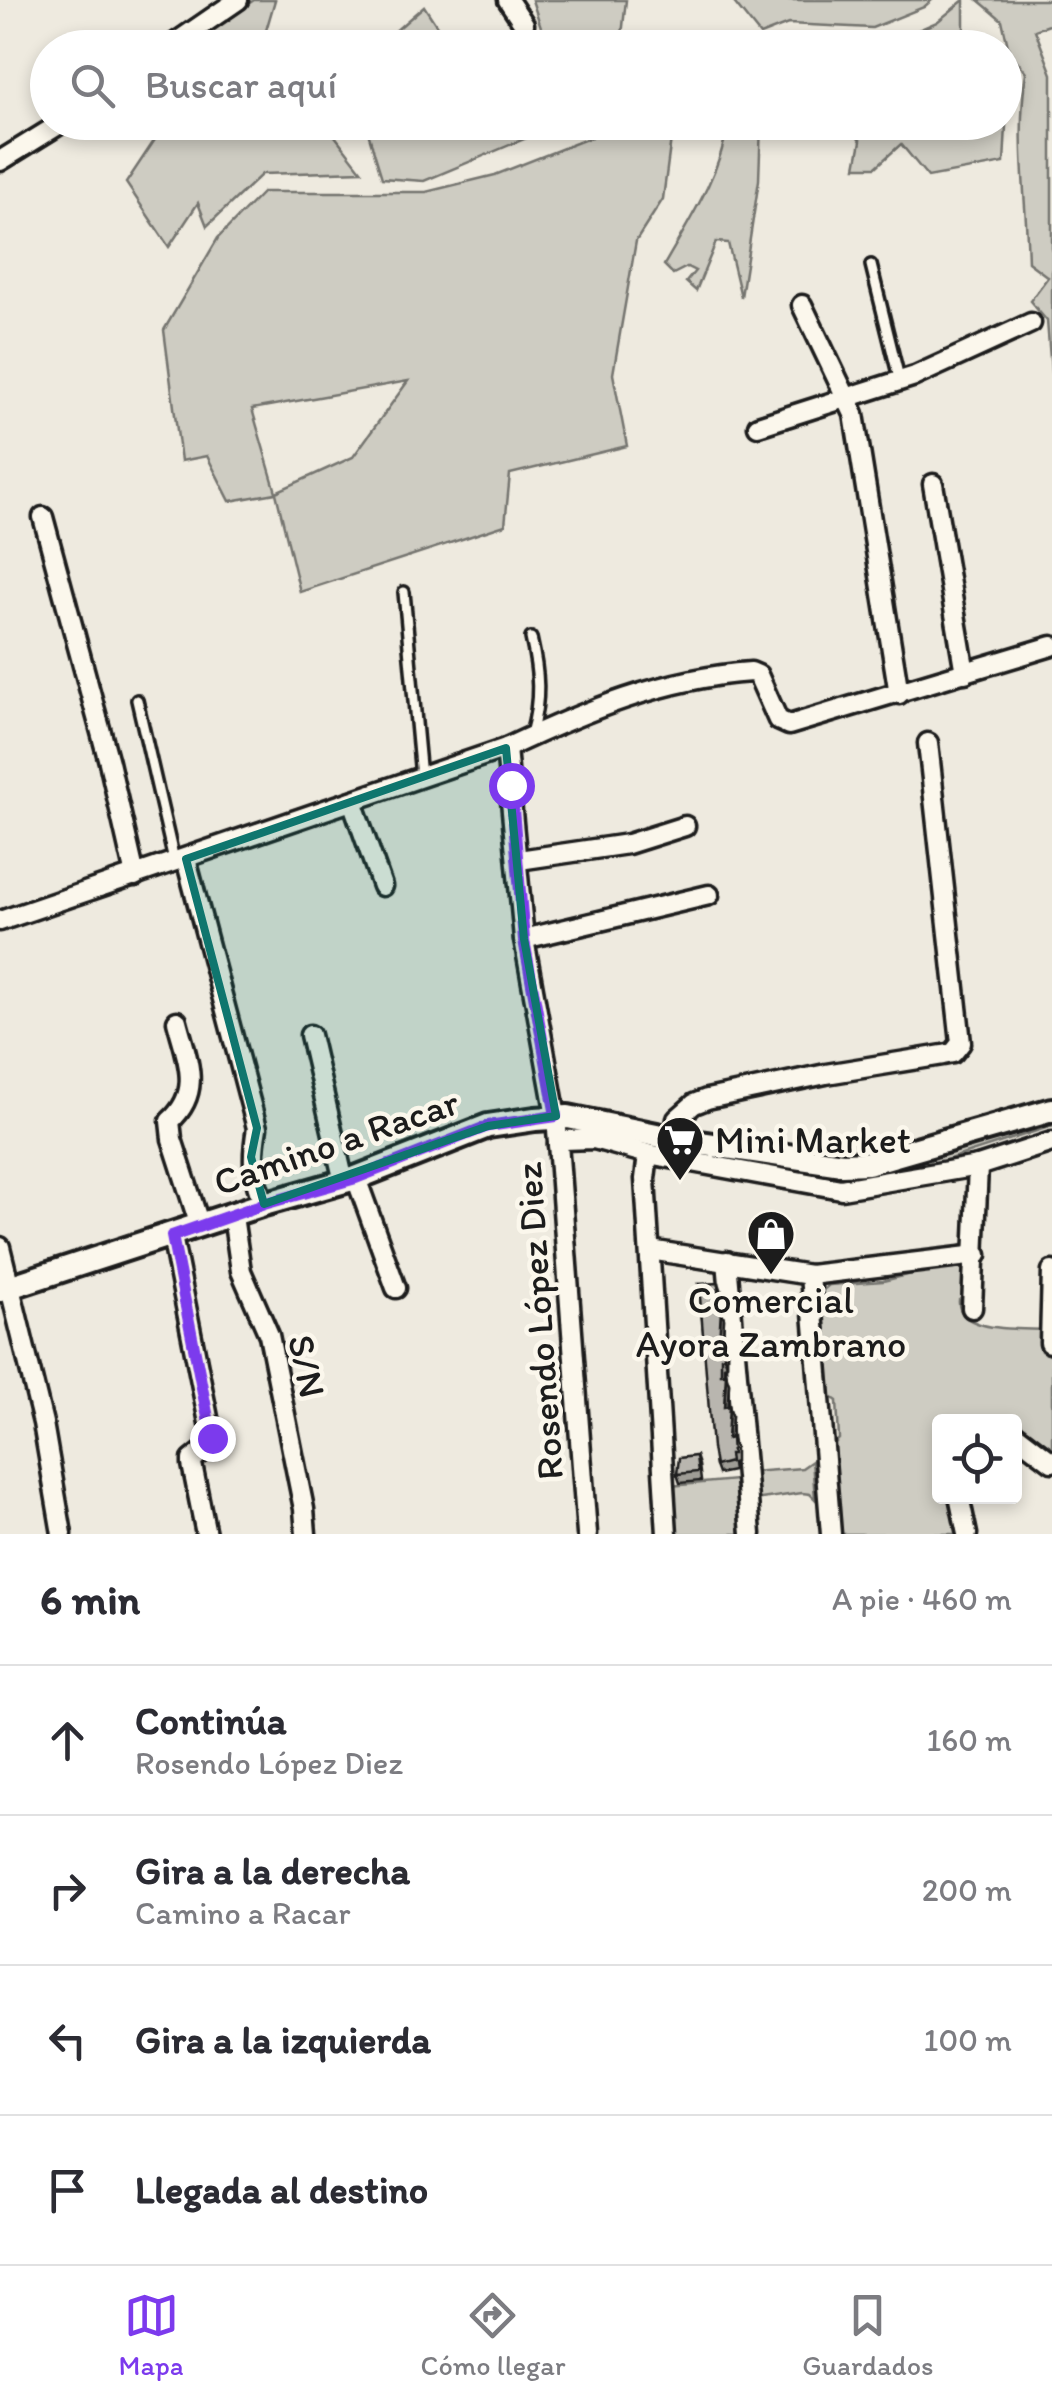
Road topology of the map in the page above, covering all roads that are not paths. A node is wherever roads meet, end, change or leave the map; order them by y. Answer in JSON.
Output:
{"nodes":[{"id":1,"x":238,"y":0,"type":"edge"},
{"id":2,"x":508,"y":0,"type":"edge"},
{"id":3,"x":524,"y":24,"type":"dead end"},
{"id":4,"x":194,"y":30,"type":"edge"},
{"id":5,"x":34,"y":140,"type":"edge"},
{"id":6,"x":0,"y":161,"type":"edge"},
{"id":7,"x":871,"y":266,"type":"dead end"},
{"id":8,"x":802,"y":305,"type":"dead end"},
{"id":9,"x":1030,"y":323,"type":"dead end"},
{"id":10,"x":900,"y":382,"type":"junction"},
{"id":11,"x":848,"y":399,"type":"junction"},
{"id":12,"x":758,"y":426,"type":"dead end"},
{"id":13,"x":933,"y":484,"type":"dead end"},
{"id":14,"x":43,"y":517,"type":"dead end"},
{"id":15,"x":404,"y":592,"type":"dead end"},
{"id":16,"x":531,"y":638,"type":"dead end"},
{"id":17,"x":1052,"y":646,"type":"edge"},
{"id":18,"x":965,"y":673,"type":"junction"},
{"id":19,"x":899,"y":694,"type":"junction"},
{"id":20,"x":137,"y":700,"type":"dead end"},
{"id":21,"x":530,"y":737,"type":"junction"},
{"id":22,"x":928,"y":743,"type":"dead end"},
{"id":23,"x":506,"y":748,"type":"junction"},
{"id":24,"x":420,"y":777,"type":"junction"},
{"id":25,"x":352,"y":801,"type":"junction"},
{"id":26,"x":684,"y":826,"type":"dead end"},
{"id":27,"x":519,"y":860,"type":"junction"},
{"id":28,"x":180,"y":861,"type":"junction"},
{"id":29,"x":135,"y":876,"type":"junction"},
{"id":30,"x":382,"y":886,"type":"dead end"},
{"id":31,"x":709,"y":895,"type":"dead end"},
{"id":32,"x":0,"y":921,"type":"edge"},
{"id":33,"x":524,"y":940,"type":"junction"},
{"id":34,"x":178,"y":1021,"type":"dead end"},
{"id":35,"x":310,"y":1035,"type":"dead end"},
{"id":36,"x":1052,"y":1110,"type":"edge"},
{"id":37,"x":562,"y":1116,"type":"junction"},
{"id":38,"x":674,"y":1138,"type":"junction"},
{"id":39,"x":1052,"y":1142,"type":"edge"},
{"id":40,"x":558,"y":1145,"type":"junction"},
{"id":41,"x":651,"y":1154,"type":"junction"},
{"id":42,"x":978,"y":1166,"type":"junction"},
{"id":43,"x":350,"y":1180,"type":"junction"},
{"id":44,"x":264,"y":1204,"type":"junction"},
{"id":45,"x":234,"y":1216,"type":"junction"},
{"id":46,"x":200,"y":1226,"type":"junction"},
{"id":47,"x":172,"y":1236,"type":"junction"},
{"id":48,"x":0,"y":1247,"type":"edge"},
{"id":49,"x":650,"y":1250,"type":"junction"},
{"id":50,"x":976,"y":1255,"type":"junction"},
{"id":51,"x":728,"y":1261,"type":"junction"},
{"id":52,"x":1052,"y":1271,"type":"edge"},
{"id":53,"x":810,"y":1275,"type":"junction"},
{"id":54,"x":396,"y":1288,"type":"dead end"},
{"id":55,"x":4,"y":1289,"type":"edge"},
{"id":56,"x":972,"y":1308,"type":"dead end"},
{"id":57,"x":1050,"y":1343,"type":"edge"},
{"id":58,"x":1022,"y":1439,"type":"edge"},
{"id":59,"x":1052,"y":1462,"type":"edge"},
{"id":60,"x":960,"y":1504,"type":"edge"},
{"id":61,"x":62,"y":1534,"type":"edge"},
{"id":62,"x":206,"y":1534,"type":"edge"},
{"id":63,"x":306,"y":1534,"type":"edge"},
{"id":64,"x":587,"y":1534,"type":"edge"},
{"id":65,"x":667,"y":1534,"type":"edge"},
{"id":66,"x":751,"y":1534,"type":"edge"},
{"id":67,"x":831,"y":1534,"type":"edge"},
{"id":68,"x":966,"y":1534,"type":"edge"}],
"edges":[{"from":1,"to":4,"type":"street"},
{"from":2,"to":3,"type":"street"},
{"from":5,"to":6,"type":"street"},
{"from":7,"to":10,"type":"lane"},
{"from":8,"to":11,"type":"street"},
{"from":9,"to":10,"type":"street"},
{"from":10,"to":11,"type":"street"},
{"from":11,"to":12,"type":"street"},
{"from":11,"to":19,"type":"street"},
{"from":13,"to":18,"type":"street"},
{"from":14,"to":29,"type":"street"},
{"from":15,"to":24,"type":"lane"},
{"from":16,"to":21,"type":"lane"},
{"from":17,"to":18,"type":"street"},
{"from":18,"to":19,"type":"street"},
{"from":19,"to":21,"type":"street"},
{"from":20,"to":28,"type":"lane"},
{"from":21,"to":23,"type":"street"},
{"from":22,"to":38,"type":"street"},
{"from":23,"to":24,"type":"street"},
{"from":23,"to":27,"type":"street","name":"Rosendo López Diez"},
{"from":24,"to":25,"type":"street"},
{"from":25,"to":28,"type":"street"},
{"from":25,"to":30,"type":"street"},
{"from":26,"to":27,"type":"street"},
{"from":27,"to":33,"type":"street","name":"Rosendo López Diez"},
{"from":28,"to":29,"type":"street"},
{"from":28,"to":44,"type":"street"},
{"from":29,"to":32,"type":"street"},
{"from":31,"to":33,"type":"street"},
{"from":33,"to":37,"type":"street","name":"Rosendo López Diez"},
{"from":34,"to":46,"type":"street"},
{"from":35,"to":43,"type":"street"},
{"from":36,"to":38,"type":"street","name":"Camino a Racar"},
{"from":37,"to":38,"type":"street","name":"Camino a Racar"},
{"from":37,"to":40,"type":"street","name":"Rosendo López Diez"},
{"from":37,"to":43,"type":"street","name":"Camino a Racar"},
{"from":39,"to":42,"type":"street"},
{"from":40,"to":41,"type":"street"},
{"from":40,"to":64,"type":"street","name":"Rosendo López Diez"},
{"from":41,"to":42,"type":"street"},
{"from":41,"to":49,"type":"street"},
{"from":42,"to":50,"type":"street"},
{"from":43,"to":44,"type":"street","name":"Camino a Racar"},
{"from":43,"to":54,"type":"street"},
{"from":44,"to":45,"type":"street","name":"Camino a Racar"},
{"from":45,"to":46,"type":"street","name":"Camino a Racar"},
{"from":45,"to":63,"type":"street","name":"S/N"},
{"from":46,"to":47,"type":"street","name":"Camino a Racar"},
{"from":47,"to":55,"type":"street","name":"Camino a Racar"},
{"from":47,"to":62,"type":"street"},
{"from":48,"to":55,"type":"street"},
{"from":49,"to":51,"type":"street"},
{"from":49,"to":65,"type":"street"},
{"from":50,"to":53,"type":"street"},
{"from":50,"to":56,"type":"street"},
{"from":51,"to":53,"type":"street"},
{"from":51,"to":66,"type":"street"},
{"from":52,"to":57,"type":"street"},
{"from":53,"to":67,"type":"street"},
{"from":55,"to":61,"type":"street"},
{"from":58,"to":59,"type":"street"},
{"from":60,"to":68,"type":"street"}]}
